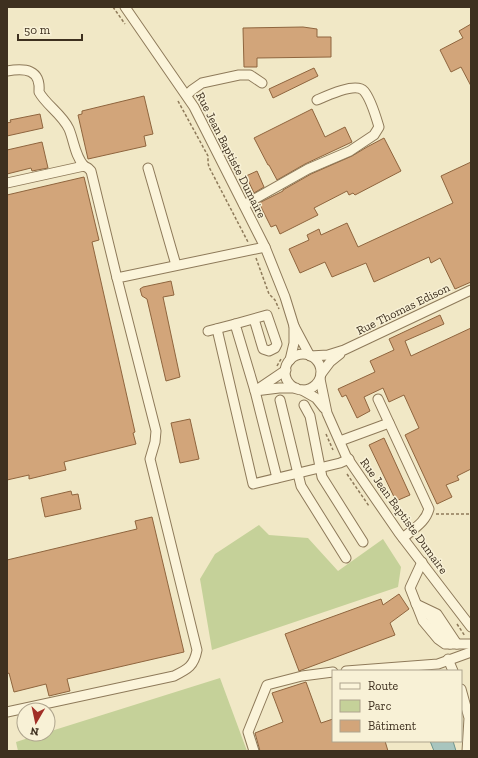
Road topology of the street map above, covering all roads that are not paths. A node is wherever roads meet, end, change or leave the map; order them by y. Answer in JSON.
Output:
{"nodes":[{"id":1,"x":125,"y":7,"type":"edge"},
{"id":2,"x":7,"y":71,"type":"edge"},
{"id":3,"x":262,"y":83,"type":"dead end"},
{"id":4,"x":187,"y":95,"type":"junction"},
{"id":5,"x":317,"y":100,"type":"dead end"},
{"id":6,"x":84,"y":166,"type":"junction"},
{"id":7,"x":148,"y":168,"type":"dead end"},
{"id":8,"x":7,"y":183,"type":"edge"},
{"id":9,"x":244,"y":205,"type":"junction"},
{"id":10,"x":265,"y":247,"type":"junction"},
{"id":11,"x":176,"y":265,"type":"junction"},
{"id":12,"x":117,"y":278,"type":"junction"},
{"id":13,"x":471,"y":290,"type":"edge"},
{"id":14,"x":254,"y":319,"type":"dead end"},
{"id":15,"x":234,"y":324,"type":"junction"},
{"id":16,"x":294,"y":326,"type":"junction"},
{"id":17,"x":344,"y":350,"type":"junction"},
{"id":18,"x":310,"y":356,"type":"junction"},
{"id":19,"x":290,"y":360,"type":"junction"},
{"id":20,"x":286,"y":370,"type":"junction"},
{"id":21,"x":320,"y":376,"type":"junction"},
{"id":22,"x":299,"y":389,"type":"junction"},
{"id":23,"x":255,"y":391,"type":"junction"},
{"id":24,"x":378,"y":399,"type":"dead end"},
{"id":25,"x":280,"y":400,"type":"dead end"},
{"id":26,"x":304,"y":405,"type":"dead end"},
{"id":27,"x":327,"y":413,"type":"junction"},
{"id":28,"x":389,"y":423,"type":"junction"},
{"id":29,"x":340,"y":441,"type":"junction"},
{"id":30,"x":349,"y":459,"type":"junction"},
{"id":31,"x":320,"y":468,"type":"junction"},
{"id":32,"x":298,"y":473,"type":"junction"},
{"id":33,"x":277,"y":478,"type":"junction"},
{"id":34,"x":403,"y":538,"type":"junction"},
{"id":35,"x":363,"y":542,"type":"dead end"},
{"id":36,"x":346,"y":558,"type":"dead end"},
{"id":37,"x":422,"y":562,"type":"junction"},
{"id":38,"x":420,"y":606,"type":"junction"},
{"id":39,"x":468,"y":616,"type":"edge"},
{"id":40,"x":471,"y":627,"type":"edge"},
{"id":41,"x":454,"y":644,"type":"junction"},
{"id":42,"x":471,"y":644,"type":"edge"},
{"id":43,"x":471,"y":652,"type":"edge"},
{"id":44,"x":448,"y":660,"type":"junction"},
{"id":45,"x":359,"y":670,"type":"edge"},
{"id":46,"x":453,"y":670,"type":"edge"},
{"id":47,"x":332,"y":672,"type":"edge"},
{"id":48,"x":462,"y":693,"type":"edge"},
{"id":49,"x":7,"y":712,"type":"edge"},
{"id":50,"x":254,"y":751,"type":"edge"},
{"id":51,"x":467,"y":751,"type":"edge"}],
"edges":[{"from":1,"to":4,"type":"street","name":"Rue Jean Baptiste Dumaire"},
{"from":2,"to":6,"type":"street"},
{"from":3,"to":4,"type":"street"},
{"from":4,"to":9,"type":"street","name":"Rue Jean Baptiste Dumaire"},
{"from":5,"to":9,"type":"street"},
{"from":6,"to":8,"type":"street"},
{"from":6,"to":12,"type":"street"},
{"from":7,"to":11,"type":"street"},
{"from":9,"to":10,"type":"street","name":"Rue Jean Baptiste Dumaire"},
{"from":10,"to":11,"type":"street"},
{"from":10,"to":16,"type":"street","name":"Rue Jean Baptiste Dumaire"},
{"from":11,"to":12,"type":"street"},
{"from":12,"to":49,"type":"street"},
{"from":13,"to":17,"type":"street","name":"Rue Thomas Edison"},
{"from":14,"to":15,"type":"street"},
{"from":15,"to":23,"type":"street"},
{"from":15,"to":33,"type":"street"},
{"from":16,"to":18,"type":"street","name":"Rue Jean Baptiste Dumaire"},
{"from":16,"to":19,"type":"street","name":"Rue Jean Baptiste Dumaire"},
{"from":17,"to":18,"type":"street","name":"Rue Thomas Edison"},
{"from":17,"to":21,"type":"street","name":"Rue Thomas Edison"},
{"from":18,"to":19,"type":"street"},
{"from":18,"to":21,"type":"street"},
{"from":19,"to":20,"type":"street"},
{"from":20,"to":22,"type":"street"},
{"from":20,"to":23,"type":"street"},
{"from":21,"to":22,"type":"street"},
{"from":21,"to":27,"type":"street","name":"Rue Jean Baptiste Dumaire"},
{"from":22,"to":23,"type":"street"},
{"from":22,"to":27,"type":"street","name":"Rue Jean Baptiste Dumaire"},
{"from":23,"to":33,"type":"street"},
{"from":24,"to":28,"type":"street"},
{"from":25,"to":32,"type":"street"},
{"from":26,"to":31,"type":"street"},
{"from":27,"to":29,"type":"street","name":"Rue Jean Baptiste Dumaire"},
{"from":28,"to":29,"type":"street"},
{"from":28,"to":34,"type":"street"},
{"from":29,"to":30,"type":"street","name":"Rue Jean Baptiste Dumaire"},
{"from":30,"to":31,"type":"street"},
{"from":30,"to":34,"type":"street","name":"Rue Jean Baptiste Dumaire"},
{"from":31,"to":32,"type":"street"},
{"from":31,"to":35,"type":"street"},
{"from":32,"to":33,"type":"street"},
{"from":32,"to":36,"type":"street"},
{"from":34,"to":37,"type":"street","name":"Rue Jean Baptiste Dumaire"},
{"from":37,"to":38,"type":"street"},
{"from":37,"to":39,"type":"street","name":"Rue Jean Baptiste Dumaire"},
{"from":38,"to":41,"type":"street"},
{"from":38,"to":41,"type":"street"},
{"from":39,"to":40,"type":"street","name":"Rue Jean Baptiste Dumaire"},
{"from":41,"to":42,"type":"street"},
{"from":43,"to":44,"type":"street"},
{"from":44,"to":45,"type":"street"},
{"from":44,"to":46,"type":"street"},
{"from":47,"to":50,"type":"street"},
{"from":48,"to":51,"type":"street"}]}
